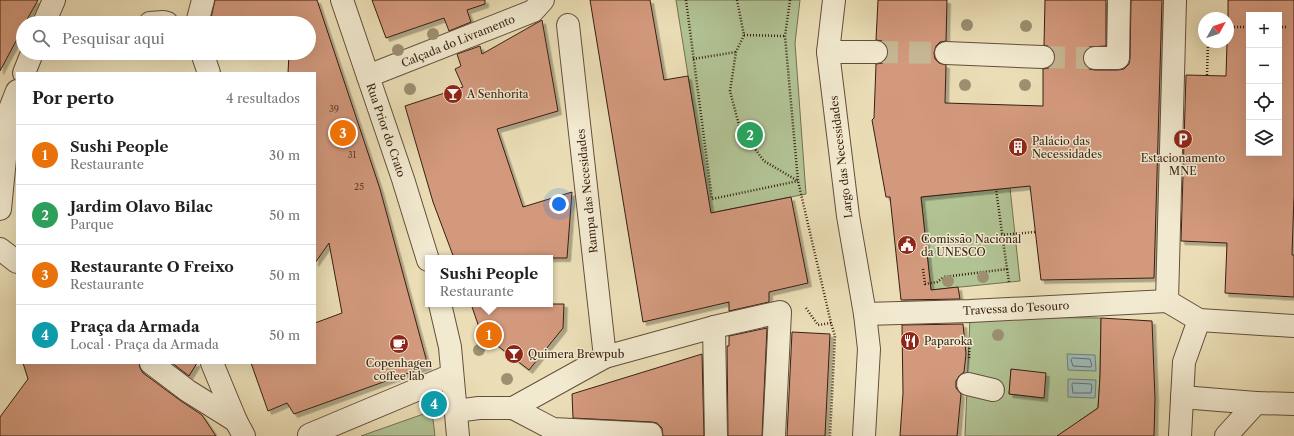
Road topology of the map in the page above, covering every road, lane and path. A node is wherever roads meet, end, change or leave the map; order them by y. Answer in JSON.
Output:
{"nodes":[{"id":1,"x":54,"y":0,"type":"edge"},
{"id":2,"x":203,"y":0,"type":"edge"},
{"id":3,"x":342,"y":0,"type":"edge"},
{"id":4,"x":543,"y":0,"type":"edge"},
{"id":5,"x":686,"y":0,"type":"edge"},
{"id":6,"x":737,"y":0,"type":"edge"},
{"id":7,"x":790,"y":0,"type":"edge"},
{"id":8,"x":834,"y":0,"type":"edge"},
{"id":9,"x":1119,"y":0,"type":"edge"},
{"id":10,"x":1174,"y":0,"type":"edge"},
{"id":11,"x":47,"y":16,"type":"edge"},
{"id":12,"x":199,"y":16,"type":"edge"},
{"id":13,"x":568,"y":25,"type":"dead end"},
{"id":14,"x":1234,"y":27,"type":"edge"},
{"id":15,"x":1246,"y":27,"type":"edge"},
{"id":16,"x":1282,"y":27,"type":"edge"},
{"id":17,"x":1286,"y":27,"type":"dead end"},
{"id":18,"x":744,"y":35,"type":"junction"},
{"id":19,"x":785,"y":36,"type":"junction"},
{"id":20,"x":1208,"y":48,"type":"edge"},
{"id":21,"x":736,"y":52,"type":"junction"},
{"id":22,"x":828,"y":52,"type":"junction"},
{"id":23,"x":876,"y":52,"type":"tunnel mouth"},
{"id":24,"x":946,"y":53,"type":"tunnel mouth"},
{"id":25,"x":1044,"y":56,"type":"tunnel mouth"},
{"id":26,"x":1094,"y":58,"type":"tunnel mouth"},
{"id":27,"x":693,"y":59,"type":"junction"},
{"id":28,"x":29,"y":60,"type":"edge"},
{"id":29,"x":204,"y":60,"type":"edge"},
{"id":30,"x":24,"y":72,"type":"edge"},
{"id":31,"x":209,"y":72,"type":"edge"},
{"id":32,"x":1207,"y":75,"type":"dead end"},
{"id":33,"x":368,"y":76,"type":"junction"},
{"id":34,"x":16,"y":94,"type":"edge"},
{"id":35,"x":798,"y":181,"type":"junction"},
{"id":36,"x":996,"y":189,"type":"dead end"},
{"id":37,"x":0,"y":209,"type":"edge"},
{"id":38,"x":1035,"y":232,"type":"dead end"},
{"id":39,"x":1001,"y":235,"type":"junction"},
{"id":40,"x":0,"y":250,"type":"edge"},
{"id":41,"x":426,"y":255,"type":"edge"},
{"id":42,"x":16,"y":261,"type":"edge"},
{"id":43,"x":923,"y":269,"type":"dead end"},
{"id":44,"x":1007,"y":270,"type":"junction"},
{"id":45,"x":1009,"y":282,"type":"dead end"},
{"id":46,"x":1167,"y":301,"type":"junction"},
{"id":47,"x":804,"y":305,"type":"dead end"},
{"id":48,"x":441,"y":307,"type":"edge"},
{"id":49,"x":970,"y":311,"type":"junction"},
{"id":50,"x":865,"y":314,"type":"junction"},
{"id":51,"x":1199,"y":320,"type":"junction"},
{"id":52,"x":831,"y":323,"type":"junction"},
{"id":53,"x":1294,"y":326,"type":"edge"},
{"id":54,"x":714,"y":327,"type":"junction"},
{"id":55,"x":605,"y":357,"type":"junction"},
{"id":56,"x":152,"y":364,"type":"edge"},
{"id":57,"x":212,"y":364,"type":"edge"},
{"id":58,"x":452,"y":375,"type":"junction"},
{"id":59,"x":968,"y":384,"type":"joint"},
{"id":60,"x":993,"y":390,"type":"dead end"},
{"id":61,"x":1182,"y":397,"type":"junction"},
{"id":62,"x":1256,"y":403,"type":"junction"},
{"id":63,"x":1294,"y":404,"type":"edge"},
{"id":64,"x":514,"y":408,"type":"junction"},
{"id":65,"x":456,"y":411,"type":"junction"},
{"id":66,"x":240,"y":429,"type":"edge"},
{"id":67,"x":651,"y":434,"type":"dead end"},
{"id":68,"x":309,"y":435,"type":"dead end"},
{"id":69,"x":458,"y":436,"type":"edge"},
{"id":70,"x":716,"y":436,"type":"edge"},
{"id":71,"x":774,"y":436,"type":"edge"},
{"id":72,"x":830,"y":436,"type":"edge"},
{"id":73,"x":864,"y":436,"type":"edge"},
{"id":74,"x":1180,"y":436,"type":"edge"},
{"id":75,"x":1226,"y":436,"type":"edge"}],
"edges":[{"from":1,"to":11,"type":"street"},
{"from":2,"to":12,"type":"street"},
{"from":3,"to":33,"type":"street","name":"Rua Prior do Crato"},
{"from":4,"to":33,"type":"street","name":"Calçada do Livramento"},
{"from":5,"to":27,"type":"path"},
{"from":6,"to":18,"type":"path"},
{"from":7,"to":19,"type":"path"},
{"from":8,"to":22,"type":"street","name":"Largo das Necessidades"},
{"from":9,"to":26,"type":"street"},
{"from":10,"to":46,"type":"street"},
{"from":13,"to":55,"type":"street","name":"Rampa das Necesidades"},
{"from":14,"to":15,"type":"path"},
{"from":16,"to":17,"type":"path"},
{"from":18,"to":19,"type":"path"},
{"from":18,"to":21,"type":"path"},
{"from":19,"to":35,"type":"path"},
{"from":20,"to":32,"type":"path"},
{"from":21,"to":27,"type":"path"},
{"from":21,"to":35,"type":"path"},
{"from":22,"to":23,"type":"street"},
{"from":22,"to":50,"type":"street","name":"Largo das Necessidades"},
{"from":24,"to":25,"type":"street"},
{"from":27,"to":35,"type":"path"},
{"from":28,"to":30,"type":"street"},
{"from":29,"to":31,"type":"street"},
{"from":33,"to":41,"type":"street","name":"Rua Prior do Crato"},
{"from":34,"to":37,"type":"street"},
{"from":35,"to":52,"type":"path"},
{"from":36,"to":39,"type":"path"},
{"from":38,"to":39,"type":"path"},
{"from":39,"to":44,"type":"path"},
{"from":40,"to":42,"type":"street"},
{"from":43,"to":44,"type":"path"},
{"from":44,"to":45,"type":"path"},
{"from":46,"to":49,"type":"street","name":"Travessa do Tesouro"},
{"from":46,"to":51,"type":"street"},
{"from":47,"to":52,"type":"path"},
{"from":48,"to":58,"type":"street"},
{"from":49,"to":50,"type":"street","name":"Travessa do Tesouro"},
{"from":49,"to":59,"type":"path"},
{"from":50,"to":73,"type":"street","name":"Largo das Necessidades"},
{"from":51,"to":53,"type":"street"},
{"from":51,"to":61,"type":"street"},
{"from":52,"to":72,"type":"path"},
{"from":54,"to":55,"type":"street"},
{"from":54,"to":70,"type":"street"},
{"from":54,"to":71,"type":"street"},
{"from":55,"to":64,"type":"street"},
{"from":56,"to":66,"type":"street"},
{"from":57,"to":66,"type":"street"},
{"from":58,"to":65,"type":"street"},
{"from":58,"to":68,"type":"street"},
{"from":59,"to":60,"type":"street"},
{"from":61,"to":62,"type":"street"},
{"from":61,"to":74,"type":"street"},
{"from":62,"to":63,"type":"street"},
{"from":62,"to":75,"type":"street"},
{"from":64,"to":65,"type":"street"},
{"from":64,"to":67,"type":"street"},
{"from":65,"to":69,"type":"street"}]}
